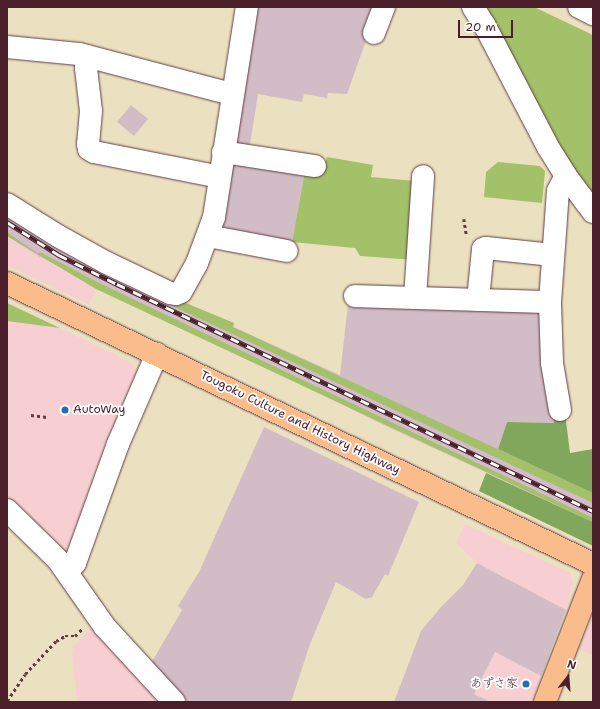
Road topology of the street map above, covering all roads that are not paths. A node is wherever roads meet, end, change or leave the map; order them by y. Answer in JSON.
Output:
{"nodes":[{"id":1,"x":247,"y":7,"type":"edge"},
{"id":2,"x":384,"y":7,"type":"edge"},
{"id":3,"x":473,"y":7,"type":"edge"},
{"id":4,"x":579,"y":7,"type":"edge"},
{"id":5,"x":593,"y":14,"type":"edge"},
{"id":6,"x":374,"y":33,"type":"dead end"},
{"id":7,"x":7,"y":47,"type":"edge"},
{"id":8,"x":88,"y":56,"type":"junction"},
{"id":9,"x":232,"y":94,"type":"junction"},
{"id":10,"x":223,"y":152,"type":"junction"},
{"id":11,"x":315,"y":166,"type":"dead end"},
{"id":12,"x":423,"y":176,"type":"dead end"},
{"id":13,"x":566,"y":176,"type":"junction"},
{"id":14,"x":220,"y":177,"type":"junction"},
{"id":15,"x":7,"y":204,"type":"edge"},
{"id":16,"x":593,"y":212,"type":"edge"},
{"id":17,"x":208,"y":236,"type":"junction"},
{"id":18,"x":287,"y":251,"type":"dead end"},
{"id":19,"x":552,"y":255,"type":"junction"},
{"id":20,"x":7,"y":283,"type":"edge"},
{"id":21,"x":355,"y":296,"type":"dead end"},
{"id":22,"x":415,"y":298,"type":"junction"},
{"id":23,"x":478,"y":300,"type":"junction"},
{"id":24,"x":550,"y":302,"type":"junction"},
{"id":25,"x":157,"y":354,"type":"junction"},
{"id":26,"x":560,"y":410,"type":"dead end"},
{"id":27,"x":7,"y":510,"type":"edge"},
{"id":28,"x":593,"y":564,"type":"edge"},
{"id":29,"x":67,"y":572,"type":"junction"},
{"id":30,"x":593,"y":579,"type":"edge"},
{"id":31,"x":174,"y":702,"type":"edge"},
{"id":32,"x":545,"y":702,"type":"edge"}],
"edges":[{"from":1,"to":9,"type":"street"},
{"from":2,"to":6,"type":"street"},
{"from":3,"to":13,"type":"street"},
{"from":4,"to":5,"type":"street"},
{"from":7,"to":8,"type":"street"},
{"from":8,"to":9,"type":"street"},
{"from":8,"to":14,"type":"street"},
{"from":9,"to":10,"type":"street"},
{"from":10,"to":11,"type":"street"},
{"from":10,"to":14,"type":"street"},
{"from":12,"to":22,"type":"street"},
{"from":13,"to":16,"type":"street"},
{"from":13,"to":19,"type":"street"},
{"from":14,"to":17,"type":"street"},
{"from":15,"to":17,"type":"street"},
{"from":17,"to":18,"type":"street"},
{"from":19,"to":23,"type":"street"},
{"from":19,"to":24,"type":"street"},
{"from":20,"to":25,"type":"main road","name":"Tougoku Culture and History Highway"},
{"from":21,"to":22,"type":"street"},
{"from":22,"to":23,"type":"street"},
{"from":23,"to":24,"type":"street"},
{"from":24,"to":26,"type":"street"},
{"from":25,"to":28,"type":"main road","name":"Tougoku Culture and History Highway"},
{"from":25,"to":29,"type":"street"},
{"from":27,"to":29,"type":"street"},
{"from":29,"to":31,"type":"street"},
{"from":30,"to":32,"type":"main road"}]}
